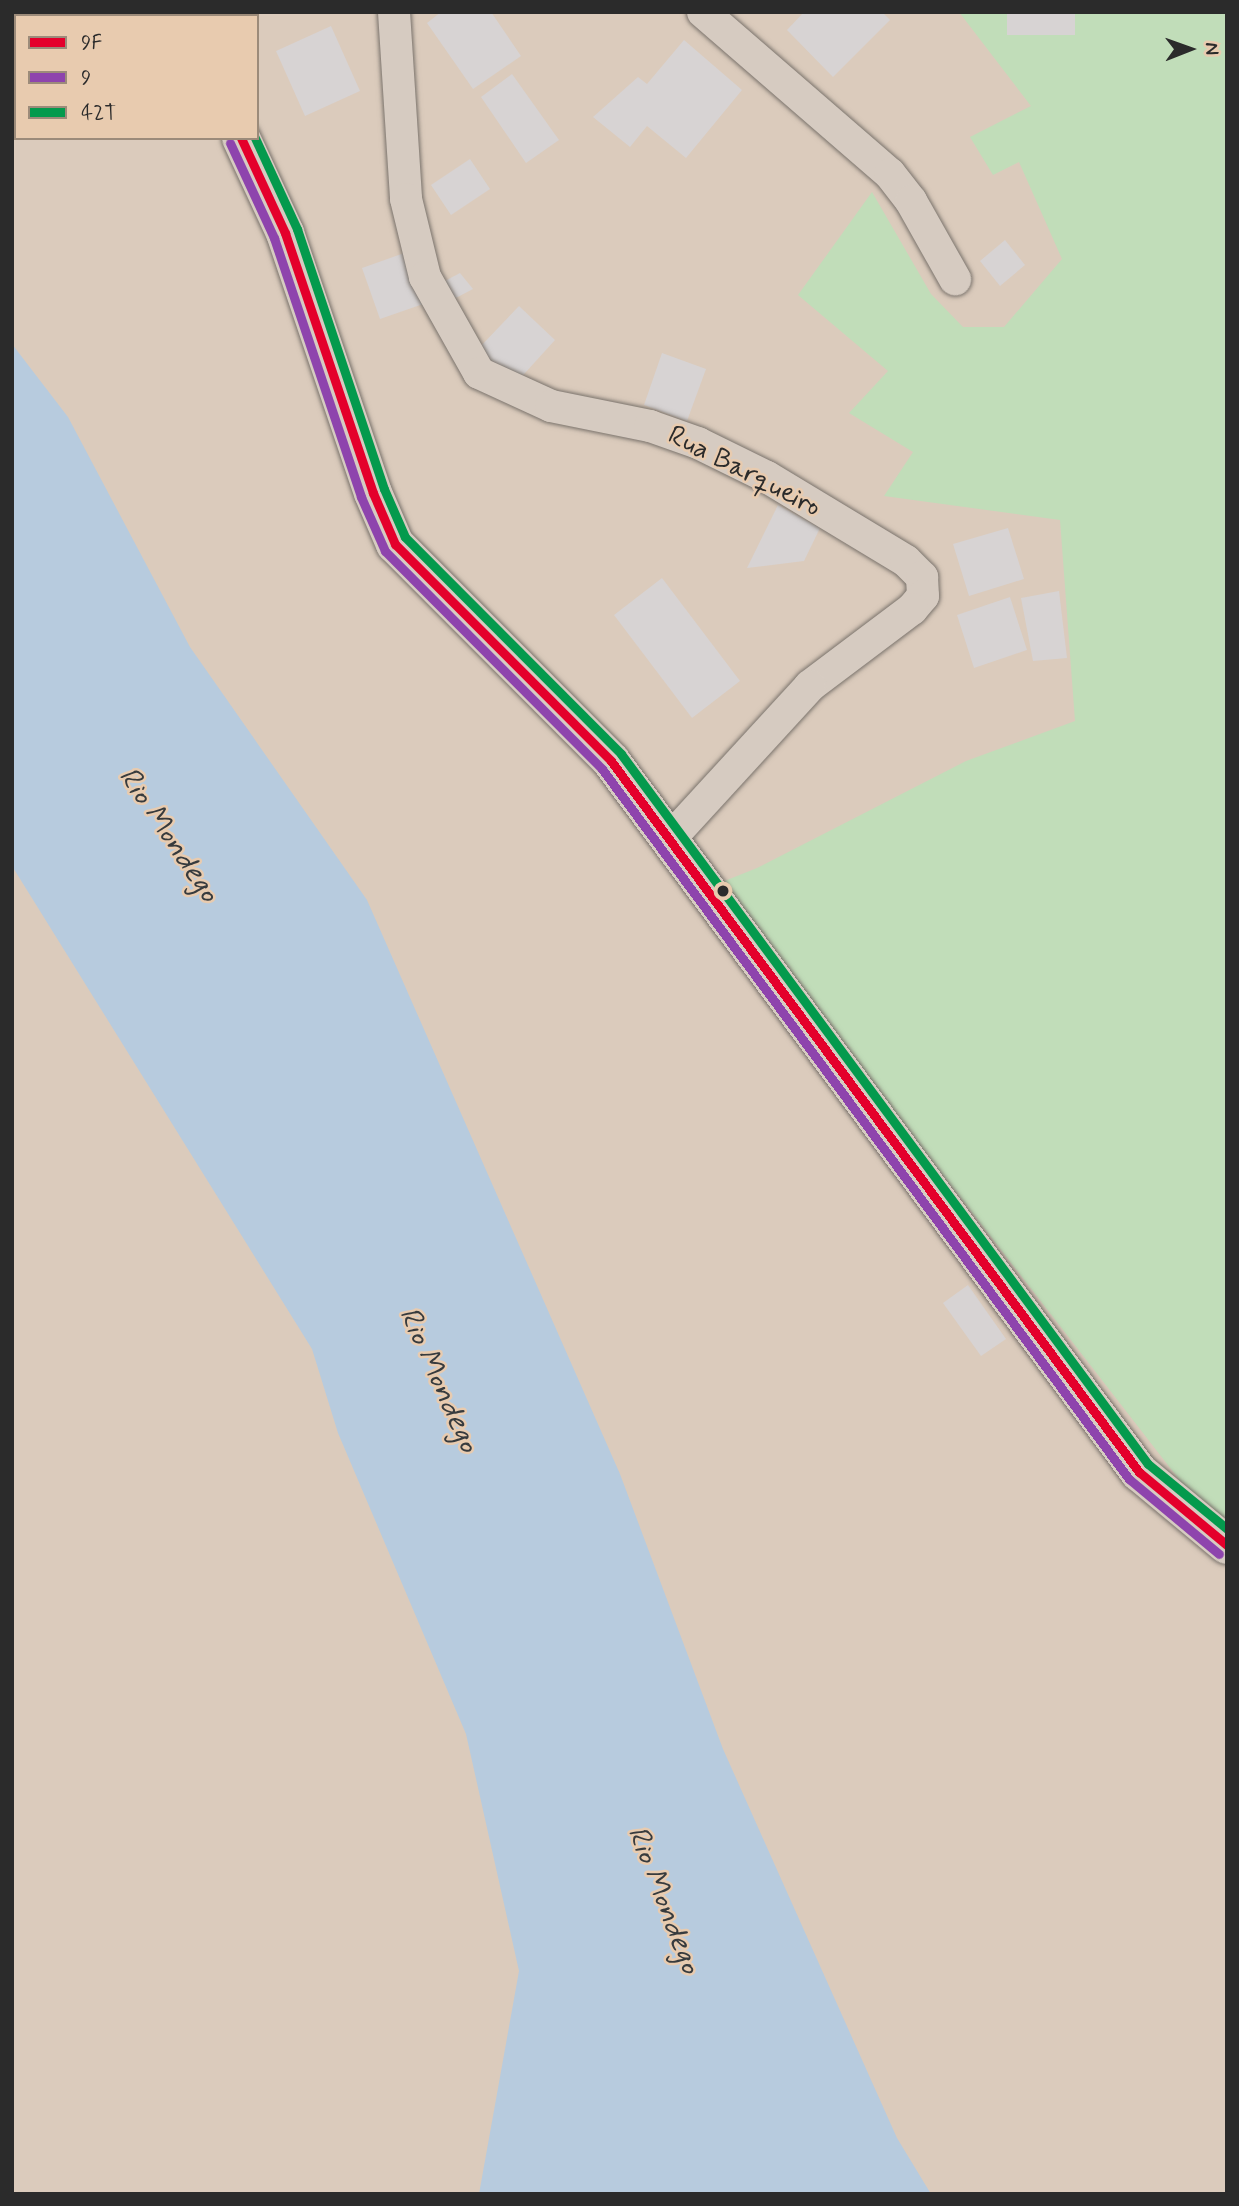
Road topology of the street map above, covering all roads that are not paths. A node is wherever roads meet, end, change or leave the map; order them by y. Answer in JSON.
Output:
{"nodes":[{"id":1,"x":394,"y":12,"type":"edge"},
{"id":2,"x":703,"y":12,"type":"edge"},
{"id":3,"x":242,"y":140,"type":"edge"},
{"id":4,"x":955,"y":279,"type":"dead end"},
{"id":5,"x":670,"y":839,"type":"junction"},
{"id":6,"x":1227,"y":1545,"type":"edge"}],
"edges":[{"from":1,"to":5,"type":"street","name":"Rua Barqueiro"},
{"from":2,"to":4,"type":"street"},
{"from":3,"to":5,"type":"main road"},
{"from":5,"to":6,"type":"main road"}]}
